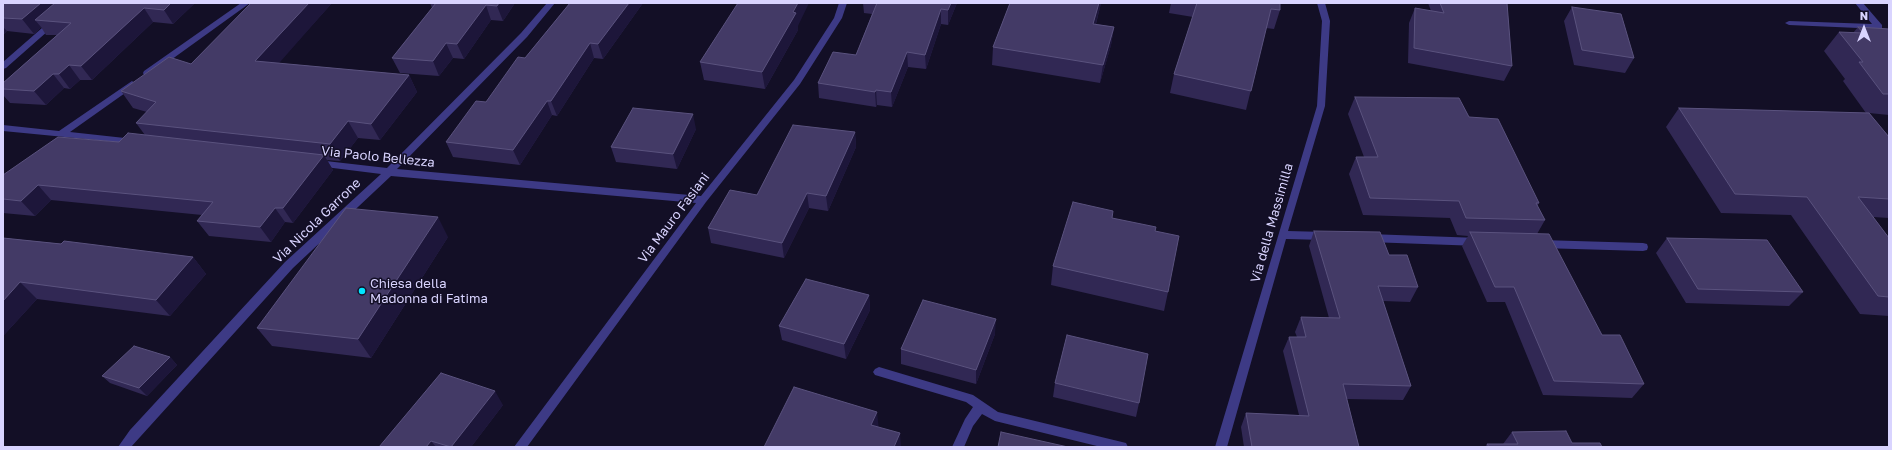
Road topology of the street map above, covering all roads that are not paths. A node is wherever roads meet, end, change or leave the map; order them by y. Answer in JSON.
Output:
{"nodes":[{"id":1,"x":246,"y":3,"type":"edge"},
{"id":2,"x":551,"y":3,"type":"edge"},
{"id":3,"x":843,"y":3,"type":"edge"},
{"id":4,"x":1321,"y":3,"type":"edge"},
{"id":5,"x":1859,"y":3,"type":"edge"},
{"id":6,"x":59,"y":18,"type":"edge"},
{"id":7,"x":1789,"y":23,"type":"dead end"},
{"id":8,"x":3,"y":66,"type":"edge"},
{"id":9,"x":3,"y":128,"type":"edge"},
{"id":10,"x":62,"y":133,"type":"junction"},
{"id":11,"x":147,"y":143,"type":"edge"},
{"id":12,"x":311,"y":162,"type":"edge"},
{"id":13,"x":389,"y":172,"type":"junction"},
{"id":14,"x":703,"y":200,"type":"junction"},
{"id":15,"x":1282,"y":234,"type":"junction"},
{"id":16,"x":1336,"y":236,"type":"edge"},
{"id":17,"x":1360,"y":237,"type":"edge"},
{"id":18,"x":1486,"y":242,"type":"edge"},
{"id":19,"x":1533,"y":243,"type":"edge"},
{"id":20,"x":1643,"y":247,"type":"dead end"},
{"id":21,"x":880,"y":372,"type":"dead end"},
{"id":22,"x":981,"y":406,"type":"junction"},
{"id":23,"x":124,"y":447,"type":"edge"},
{"id":24,"x":520,"y":447,"type":"edge"},
{"id":25,"x":958,"y":447,"type":"edge"},
{"id":26,"x":1122,"y":447,"type":"edge"},
{"id":27,"x":1221,"y":447,"type":"edge"}],
"edges":[{"from":1,"to":10,"type":"street"},
{"from":2,"to":13,"type":"street","name":"Via Nicola Garrone"},
{"from":3,"to":14,"type":"street","name":"Via Mauro Fasiani"},
{"from":4,"to":15,"type":"street","name":"Via della Massimilla"},
{"from":5,"to":7,"type":"street"},
{"from":6,"to":8,"type":"street"},
{"from":9,"to":10,"type":"street"},
{"from":10,"to":11,"type":"street"},
{"from":12,"to":13,"type":"street","name":"Via Paolo Bellezza"},
{"from":13,"to":14,"type":"street","name":"Via Paolo Bellezza"},
{"from":13,"to":23,"type":"street","name":"Via Nicola Garrone"},
{"from":14,"to":24,"type":"street","name":"Via Mauro Fasiani"},
{"from":15,"to":16,"type":"street"},
{"from":15,"to":27,"type":"street","name":"Via della Massimilla"},
{"from":17,"to":18,"type":"street"},
{"from":19,"to":20,"type":"street"},
{"from":21,"to":22,"type":"street"},
{"from":22,"to":25,"type":"street"},
{"from":22,"to":26,"type":"street"}]}
